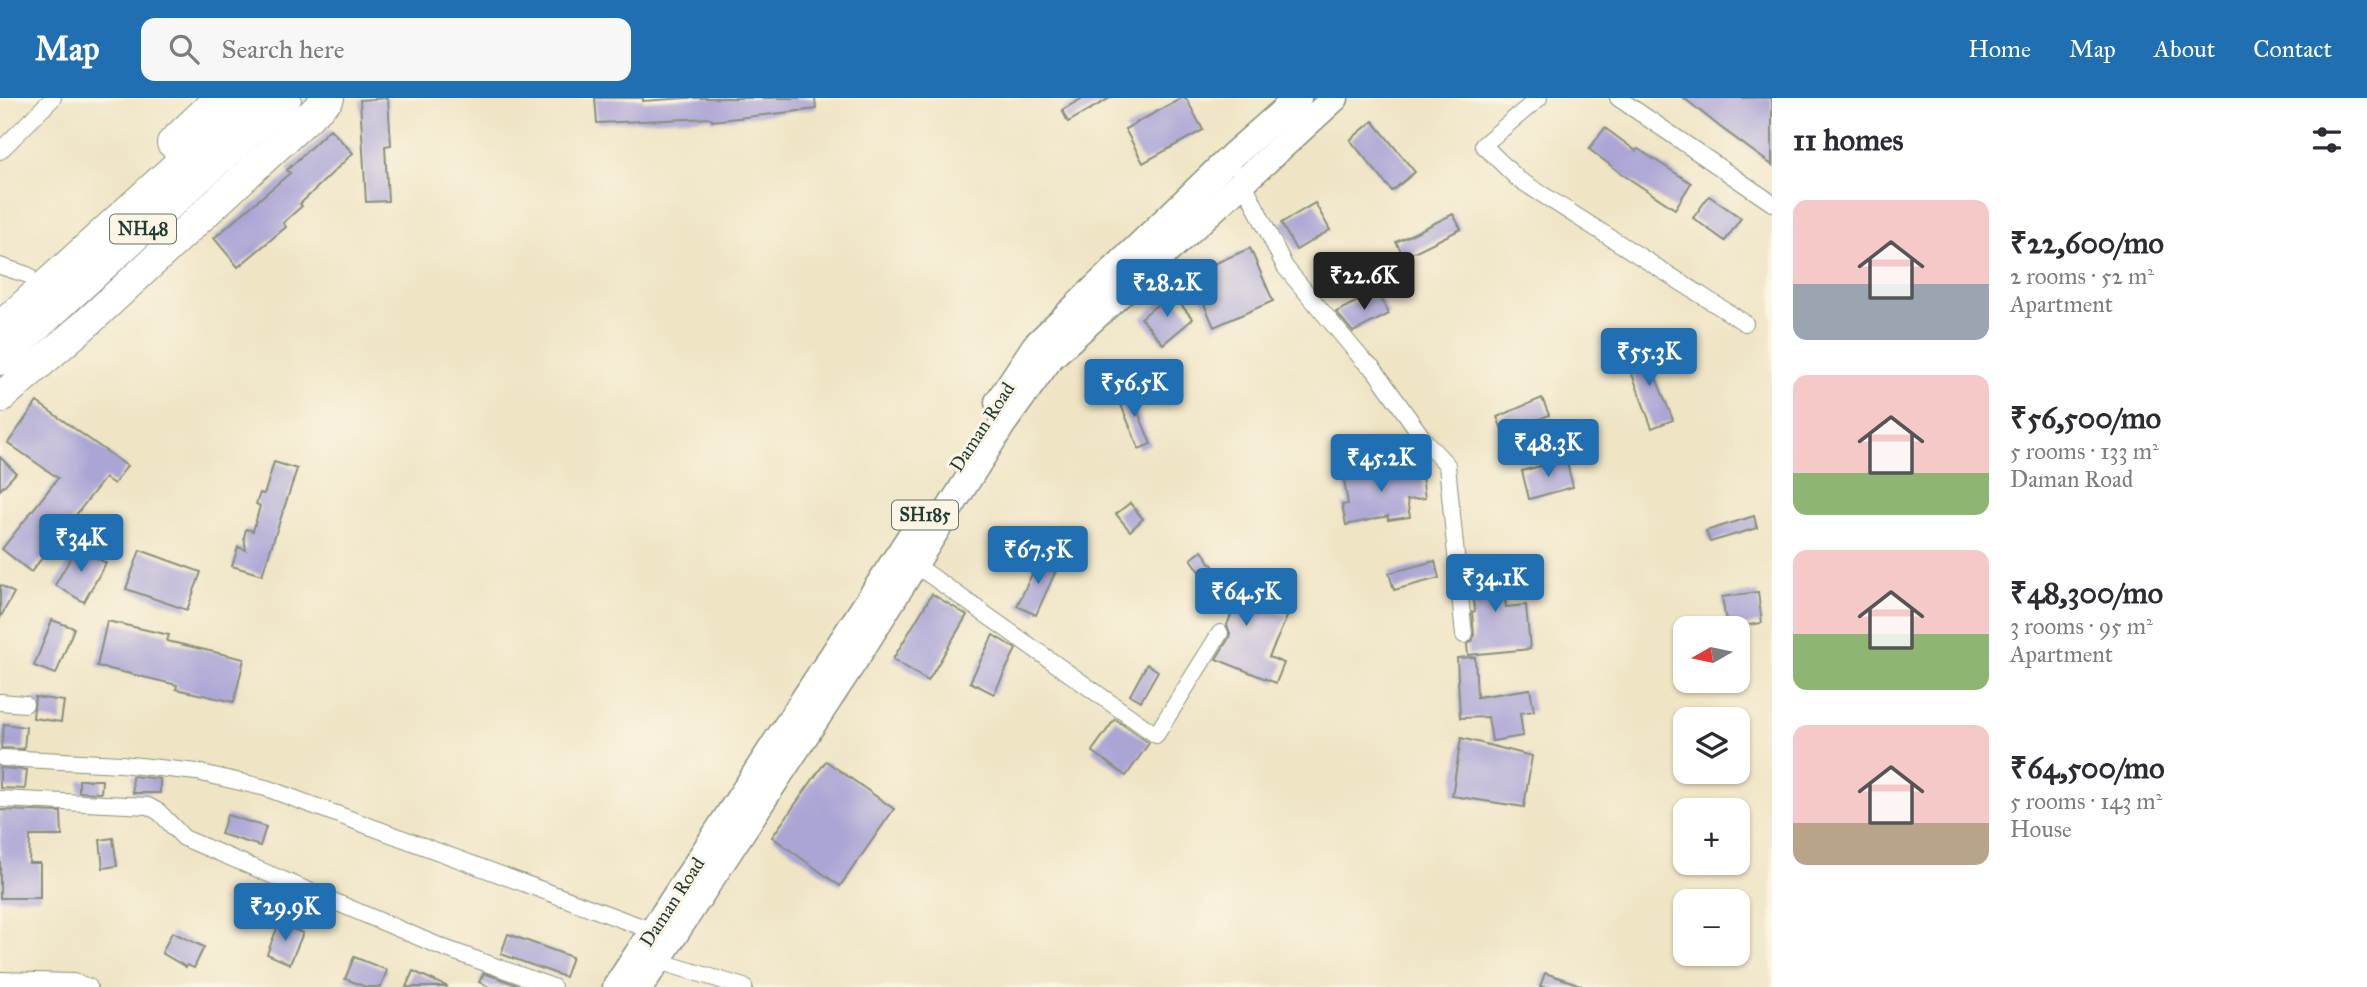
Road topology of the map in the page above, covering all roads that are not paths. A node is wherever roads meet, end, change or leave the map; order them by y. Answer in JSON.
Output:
{"nodes":[{"id":1,"x":53,"y":98,"type":"edge"},
{"id":2,"x":219,"y":98,"type":"edge"},
{"id":3,"x":251,"y":98,"type":"edge"},
{"id":4,"x":286,"y":98,"type":"edge"},
{"id":5,"x":329,"y":98,"type":"edge"},
{"id":6,"x":1297,"y":98,"type":"edge"},
{"id":7,"x":1335,"y":98,"type":"edge"},
{"id":8,"x":1539,"y":98,"type":"edge"},
{"id":9,"x":1618,"y":98,"type":"edge"},
{"id":10,"x":0,"y":151,"type":"edge"},
{"id":11,"x":1232,"y":156,"type":"junction"},
{"id":12,"x":1243,"y":182,"type":"junction"},
{"id":13,"x":1772,"y":203,"type":"edge"},
{"id":14,"x":14,"y":271,"type":"edge"},
{"id":15,"x":0,"y":298,"type":"edge"},
{"id":16,"x":1745,"y":323,"type":"dead end"},
{"id":17,"x":0,"y":327,"type":"edge"},
{"id":18,"x":0,"y":360,"type":"edge"},
{"id":19,"x":0,"y":398,"type":"edge"},
{"id":20,"x":907,"y":559,"type":"junction"},
{"id":21,"x":1220,"y":633,"type":"dead end"},
{"id":22,"x":1464,"y":635,"type":"dead end"},
{"id":23,"x":0,"y":702,"type":"edge"},
{"id":24,"x":25,"y":704,"type":"dead end"},
{"id":25,"x":3,"y":758,"type":"dead end"},
{"id":26,"x":0,"y":799,"type":"edge"},
{"id":27,"x":651,"y":947,"type":"junction"},
{"id":28,"x":0,"y":980,"type":"edge"},
{"id":29,"x":89,"y":987,"type":"edge"},
{"id":30,"x":553,"y":987,"type":"edge"},
{"id":31,"x":617,"y":987,"type":"edge"},
{"id":32,"x":640,"y":987,"type":"edge"},
{"id":33,"x":744,"y":987,"type":"edge"}],
"edges":[{"from":1,"to":10,"type":"street"},
{"from":2,"to":14,"type":"highway"},
{"from":3,"to":17,"type":"highway","number":"NH48"},
{"from":4,"to":18,"type":"highway","number":"NH48"},
{"from":5,"to":19,"type":"highway"},
{"from":6,"to":11,"type":"main road","name":"Daman Road","number":"SH185"},
{"from":7,"to":12,"type":"main road"},
{"from":8,"to":16,"type":"street"},
{"from":9,"to":13,"type":"street"},
{"from":11,"to":12,"type":"street"},
{"from":11,"to":20,"type":"main road","name":"Daman Road","number":"SH185"},
{"from":12,"to":20,"type":"main road"},
{"from":12,"to":22,"type":"street"},
{"from":14,"to":15,"type":"highway"},
{"from":20,"to":21,"type":"street"},
{"from":20,"to":27,"type":"main road","name":"Daman Road","number":"SH185"},
{"from":23,"to":24,"type":"street"},
{"from":25,"to":27,"type":"street"},
{"from":26,"to":30,"type":"street"},
{"from":27,"to":31,"type":"main road","name":"Daman Road","number":"SH185"},
{"from":27,"to":32,"type":"main road"},
{"from":27,"to":33,"type":"street"},
{"from":28,"to":29,"type":"street"}]}
